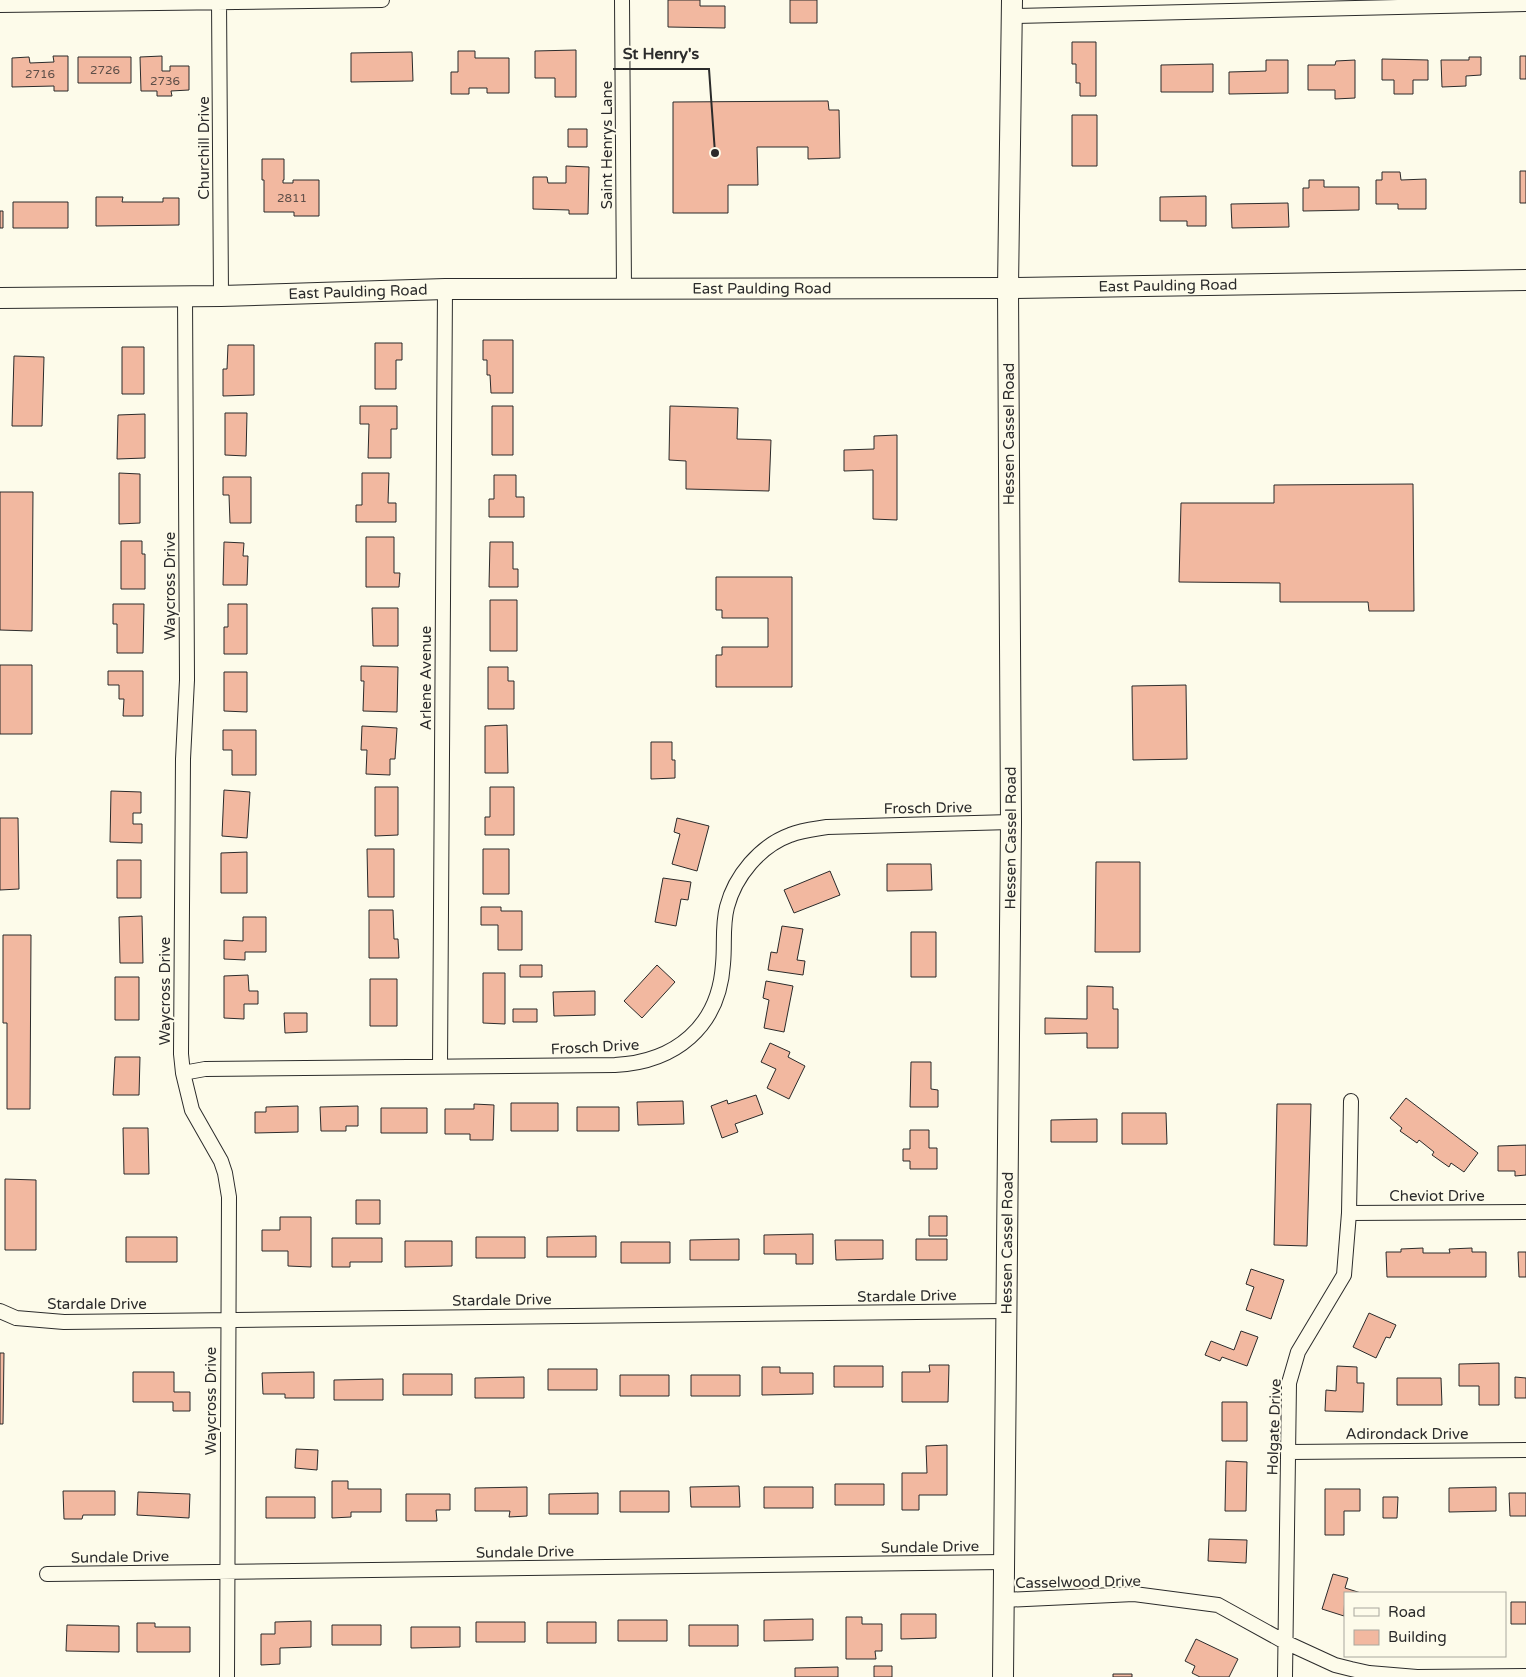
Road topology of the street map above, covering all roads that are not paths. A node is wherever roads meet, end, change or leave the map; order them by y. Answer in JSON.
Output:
{"nodes":[{"id":1,"x":382,"y":0,"type":"edge"},
{"id":2,"x":622,"y":0,"type":"edge"},
{"id":3,"x":219,"y":1,"type":"edge"},
{"id":4,"x":0,"y":4,"type":"edge"},
{"id":5,"x":1526,"y":4,"type":"edge"},
{"id":6,"x":1012,"y":8,"type":"edge"},
{"id":7,"x":1526,"y":280,"type":"edge"},
{"id":8,"x":1008,"y":288,"type":"junction"},
{"id":9,"x":445,"y":289,"type":"junction"},
{"id":10,"x":624,"y":290,"type":"junction"},
{"id":11,"x":185,"y":296,"type":"junction"},
{"id":12,"x":221,"y":296,"type":"junction"},
{"id":13,"x":0,"y":298,"type":"edge"},
{"id":14,"x":1011,"y":822,"type":"junction"},
{"id":15,"x":440,"y":1066,"type":"junction"},
{"id":16,"x":183,"y":1073,"type":"junction"},
{"id":17,"x":1351,"y":1102,"type":"dead end"},
{"id":18,"x":1526,"y":1212,"type":"edge"},
{"id":19,"x":1349,"y":1213,"type":"junction"},
{"id":20,"x":0,"y":1311,"type":"edge"},
{"id":21,"x":1005,"y":1311,"type":"junction"},
{"id":22,"x":227,"y":1320,"type":"junction"},
{"id":23,"x":1526,"y":1450,"type":"edge"},
{"id":24,"x":1289,"y":1452,"type":"junction"},
{"id":25,"x":1004,"y":1562,"type":"junction"},
{"id":26,"x":228,"y":1572,"type":"junction"},
{"id":27,"x":46,"y":1574,"type":"dead end"},
{"id":28,"x":1004,"y":1600,"type":"junction"},
{"id":29,"x":1284,"y":1642,"type":"junction"},
{"id":30,"x":1526,"y":1676,"type":"edge"},
{"id":31,"x":227,"y":1677,"type":"edge"},
{"id":32,"x":1003,"y":1677,"type":"edge"},
{"id":33,"x":1284,"y":1677,"type":"edge"}],
"edges":[{"from":1,"to":3,"type":"street"},
{"from":2,"to":10,"type":"street","name":"Saint Henrys Lane"},
{"from":3,"to":4,"type":"street"},
{"from":3,"to":12,"type":"street","name":"Churchill Drive"},
{"from":5,"to":6,"type":"street"},
{"from":6,"to":8,"type":"main road","name":"Hessen Cassel Road"},
{"from":7,"to":8,"type":"main road","name":"East Paulding Road"},
{"from":8,"to":10,"type":"main road","name":"East Paulding Road"},
{"from":8,"to":14,"type":"main road","name":"Hessen Cassel Road"},
{"from":9,"to":10,"type":"main road","name":"East Paulding Road"},
{"from":9,"to":12,"type":"main road","name":"East Paulding Road"},
{"from":9,"to":15,"type":"street","name":"Arlene Avenue"},
{"from":11,"to":12,"type":"main road","name":"East Paulding Road"},
{"from":11,"to":13,"type":"main road","name":"East Paulding Road"},
{"from":11,"to":16,"type":"street","name":"Waycross Drive"},
{"from":14,"to":15,"type":"street","name":"Frosch Drive"},
{"from":14,"to":21,"type":"main road","name":"Hessen Cassel Road"},
{"from":15,"to":16,"type":"street","name":"Frosch Drive"},
{"from":16,"to":22,"type":"street","name":"Waycross Drive"},
{"from":17,"to":19,"type":"street","name":"Holgate Drive"},
{"from":18,"to":19,"type":"street","name":"Cheviot Drive"},
{"from":19,"to":24,"type":"street","name":"Holgate Drive"},
{"from":20,"to":22,"type":"street","name":"Stardale Drive"},
{"from":21,"to":22,"type":"street","name":"Stardale Drive"},
{"from":21,"to":25,"type":"main road","name":"Hessen Cassel Road"},
{"from":22,"to":26,"type":"street","name":"Waycross Drive"},
{"from":23,"to":24,"type":"street","name":"Adirondack Drive"},
{"from":24,"to":29,"type":"street","name":"Holgate Drive"},
{"from":25,"to":26,"type":"street","name":"Sundale Drive"},
{"from":25,"to":28,"type":"main road","name":"Hessen Cassel Road"},
{"from":26,"to":27,"type":"street","name":"Sundale Drive"},
{"from":26,"to":31,"type":"street","name":"Waycross Drive"},
{"from":28,"to":29,"type":"street","name":"Casselwood Drive"},
{"from":28,"to":32,"type":"main road","name":"Hessen Cassel Road"},
{"from":29,"to":30,"type":"street","name":"Casselwood Drive"},
{"from":29,"to":33,"type":"street","name":"Holgate Drive"}]}
